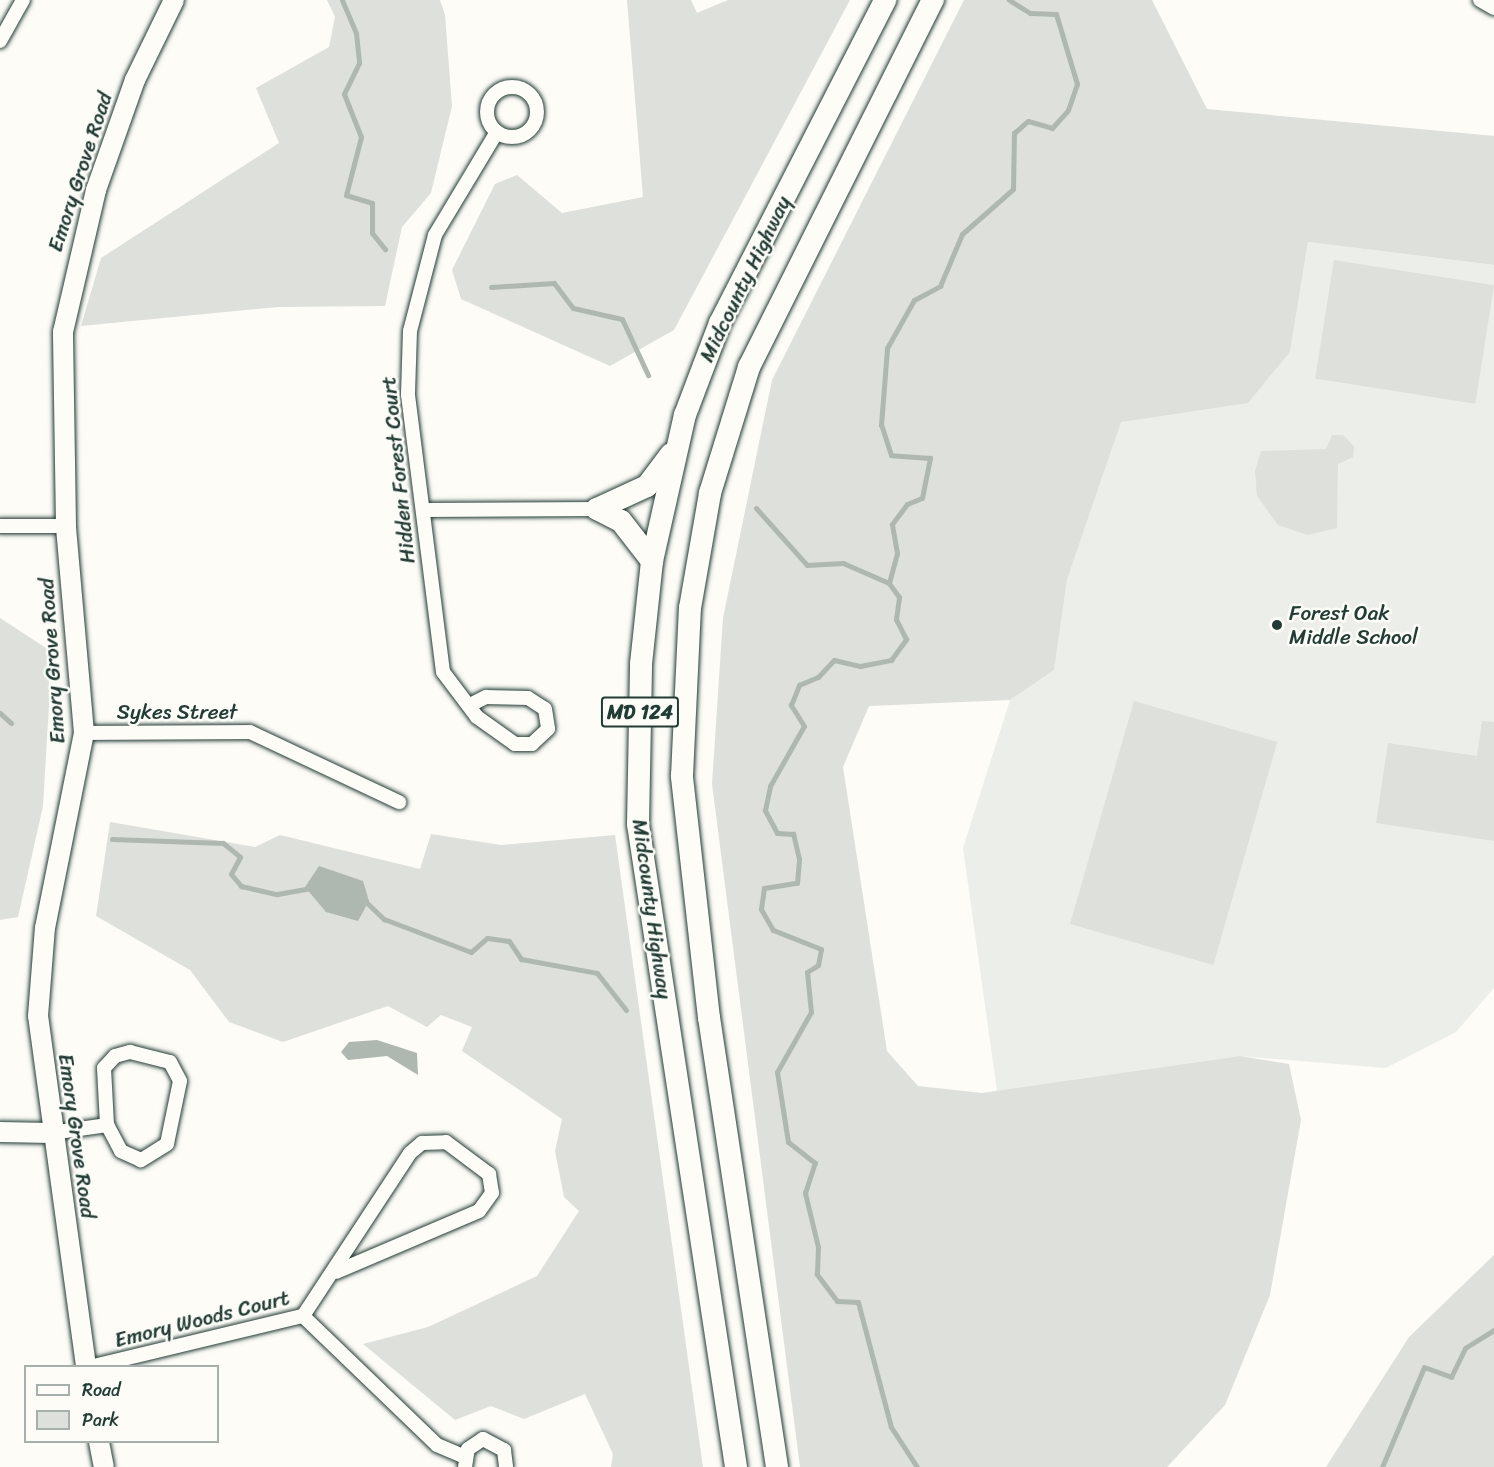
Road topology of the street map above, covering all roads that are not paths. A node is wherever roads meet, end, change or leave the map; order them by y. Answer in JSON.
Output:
{"nodes":[{"id":1,"x":23,"y":0,"type":"edge"},
{"id":2,"x":174,"y":0,"type":"edge"},
{"id":3,"x":885,"y":0,"type":"edge"},
{"id":4,"x":933,"y":0,"type":"edge"},
{"id":5,"x":1480,"y":0,"type":"edge"},
{"id":6,"x":1494,"y":8,"type":"edge"},
{"id":7,"x":0,"y":41,"type":"edge"},
{"id":8,"x":497,"y":132,"type":"dead end"},
{"id":9,"x":676,"y":448,"type":"junction"},
{"id":10,"x":597,"y":509,"type":"junction"},
{"id":11,"x":423,"y":510,"type":"junction"},
{"id":12,"x":66,"y":525,"type":"junction"},
{"id":13,"x":0,"y":526,"type":"edge"},
{"id":14,"x":652,"y":561,"type":"junction"},
{"id":15,"x":472,"y":704,"type":"junction"},
{"id":16,"x":84,"y":733,"type":"junction"},
{"id":17,"x":399,"y":802,"type":"dead end"},
{"id":18,"x":107,"y":1125,"type":"junction"},
{"id":19,"x":0,"y":1132,"type":"edge"},
{"id":20,"x":51,"y":1133,"type":"junction"},
{"id":21,"x":336,"y":1272,"type":"junction"},
{"id":22,"x":303,"y":1316,"type":"junction"},
{"id":23,"x":86,"y":1365,"type":"edge"},
{"id":24,"x":98,"y":1365,"type":"edge"},
{"id":25,"x":99,"y":1443,"type":"edge"},
{"id":26,"x":465,"y":1462,"type":"edge"},
{"id":27,"x":104,"y":1467,"type":"edge"},
{"id":28,"x":506,"y":1467,"type":"edge"},
{"id":29,"x":736,"y":1467,"type":"edge"},
{"id":30,"x":777,"y":1467,"type":"edge"}],
"edges":[{"from":1,"to":7,"type":"street"},
{"from":2,"to":12,"type":"street","name":"Emory Grove Road"},
{"from":3,"to":9,"type":"main road","name":"Midcounty Highway","number":"MD 124"},
{"from":4,"to":30,"type":"main road","name":"Midcounty Highway","number":"MD 124"},
{"from":5,"to":6,"type":"street"},
{"from":8,"to":11,"type":"street","name":"Hidden Forest Court"},
{"from":9,"to":10,"type":"main road"},
{"from":9,"to":14,"type":"main road","name":"Midcounty Highway","number":"MD 124"},
{"from":10,"to":11,"type":"street"},
{"from":10,"to":14,"type":"main road"},
{"from":11,"to":15,"type":"street","name":"Hidden Forest Court"},
{"from":12,"to":13,"type":"street"},
{"from":12,"to":16,"type":"street","name":"Emory Grove Road"},
{"from":14,"to":29,"type":"main road","name":"Midcounty Highway","number":"MD 124"},
{"from":15,"to":15,"type":"street","name":"Hidden Forest Court"},
{"from":16,"to":17,"type":"street","name":"Sykes Street"},
{"from":16,"to":20,"type":"street","name":"Emory Grove Road"},
{"from":18,"to":18,"type":"street"},
{"from":18,"to":20,"type":"street"},
{"from":19,"to":20,"type":"street"},
{"from":20,"to":23,"type":"street","name":"Emory Grove Road"},
{"from":21,"to":21,"type":"street","name":"Emory Woods Court"},
{"from":21,"to":22,"type":"street","name":"Emory Woods Court"},
{"from":22,"to":24,"type":"street","name":"Emory Woods Court"},
{"from":22,"to":26,"type":"street"},
{"from":25,"to":27,"type":"street"},
{"from":26,"to":28,"type":"street"}]}
